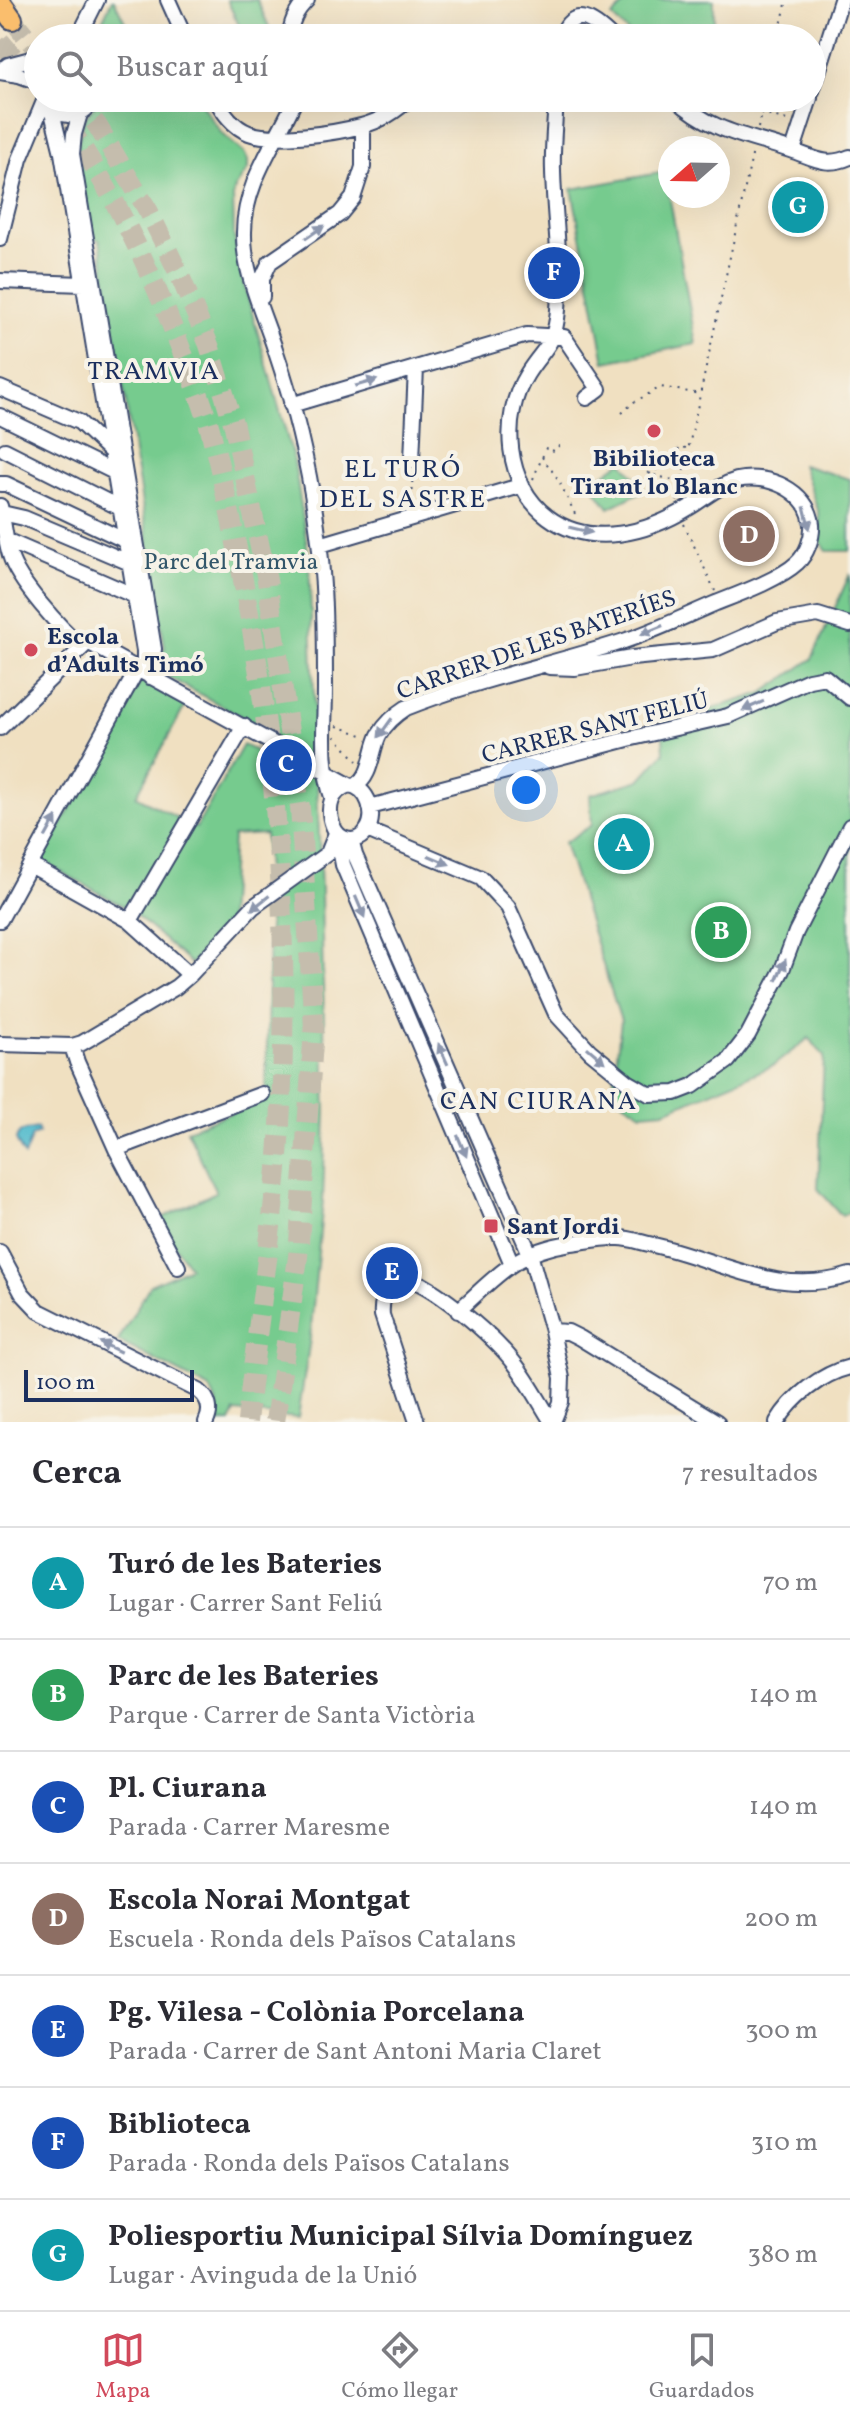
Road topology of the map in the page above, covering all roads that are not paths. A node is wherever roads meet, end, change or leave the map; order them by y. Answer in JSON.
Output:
{"nodes":[{"id":1,"x":97,"y":0,"type":"edge"},
{"id":2,"x":168,"y":0,"type":"edge"},
{"id":3,"x":307,"y":0,"type":"edge"},
{"id":4,"x":841,"y":0,"type":"edge"},
{"id":5,"x":0,"y":2,"type":"edge"},
{"id":6,"x":6,"y":14,"type":"tunnel mouth"},
{"id":7,"x":86,"y":24,"type":"edge"},
{"id":8,"x":179,"y":24,"type":"edge"},
{"id":9,"x":291,"y":24,"type":"edge"},
{"id":10,"x":568,"y":24,"type":"edge"},
{"id":11,"x":596,"y":24,"type":"edge"},
{"id":12,"x":826,"y":47,"type":"edge"},
{"id":13,"x":24,"y":61,"type":"edge"},
{"id":14,"x":0,"y":72,"type":"edge"},
{"id":15,"x":24,"y":77,"type":"edge"},
{"id":16,"x":42,"y":112,"type":"edge"},
{"id":17,"x":50,"y":112,"type":"edge"},
{"id":18,"x":61,"y":112,"type":"edge"},
{"id":19,"x":82,"y":112,"type":"edge"},
{"id":20,"x":225,"y":112,"type":"edge"},
{"id":21,"x":289,"y":112,"type":"edge"},
{"id":22,"x":390,"y":112,"type":"edge"},
{"id":23,"x":555,"y":112,"type":"edge"},
{"id":24,"x":691,"y":112,"type":"edge"},
{"id":25,"x":806,"y":112,"type":"edge"},
{"id":26,"x":80,"y":114,"type":"junction"},
{"id":27,"x":363,"y":126,"type":"junction"},
{"id":28,"x":275,"y":138,"type":"junction"},
{"id":29,"x":793,"y":150,"type":"junction"},
{"id":30,"x":850,"y":157,"type":"edge"},
{"id":31,"x":0,"y":239,"type":"edge"},
{"id":32,"x":246,"y":251,"type":"junction"},
{"id":33,"x":270,"y":262,"type":"junction"},
{"id":34,"x":0,"y":281,"type":"edge"},
{"id":35,"x":83,"y":284,"type":"junction"},
{"id":36,"x":263,"y":313,"type":"junction"},
{"id":37,"x":553,"y":336,"type":"junction"},
{"id":38,"x":416,"y":368,"type":"junction"},
{"id":39,"x":0,"y":388,"type":"edge"},
{"id":40,"x":587,"y":398,"type":"dead end"},
{"id":41,"x":291,"y":405,"type":"junction"},
{"id":42,"x":0,"y":416,"type":"edge"},
{"id":43,"x":5,"y":450,"type":"dead end"},
{"id":44,"x":111,"y":452,"type":"junction"},
{"id":45,"x":412,"y":460,"type":"road end"},
{"id":46,"x":114,"y":472,"type":"junction"},
{"id":47,"x":0,"y":484,"type":"edge"},
{"id":48,"x":524,"y":490,"type":"junction"},
{"id":49,"x":120,"y":508,"type":"junction"},
{"id":50,"x":1,"y":509,"type":"edge"},
{"id":51,"x":126,"y":541,"type":"junction"},
{"id":52,"x":320,"y":545,"type":"junction"},
{"id":53,"x":6,"y":550,"type":"edge"},
{"id":54,"x":130,"y":563,"type":"junction"},
{"id":55,"x":135,"y":596,"type":"junction"},
{"id":56,"x":850,"y":625,"type":"edge"},
{"id":57,"x":82,"y":647,"type":"junction"},
{"id":58,"x":537,"y":666,"type":"junction"},
{"id":59,"x":144,"y":673,"type":"junction"},
{"id":60,"x":850,"y":698,"type":"edge"},
{"id":61,"x":244,"y":726,"type":"junction"},
{"id":62,"x":0,"y":728,"type":"edge"},
{"id":63,"x":325,"y":770,"type":"junction"},
{"id":64,"x":352,"y":786,"type":"junction"},
{"id":65,"x":332,"y":797,"type":"junction"},
{"id":66,"x":370,"y":807,"type":"junction"},
{"id":67,"x":850,"y":826,"type":"edge"},
{"id":68,"x":367,"y":830,"type":"junction"},
{"id":69,"x":337,"y":833,"type":"junction"},
{"id":70,"x":351,"y":840,"type":"junction"},
{"id":71,"x":30,"y":865,"type":"junction"},
{"id":72,"x":0,"y":920,"type":"edge"},
{"id":73,"x":130,"y":921,"type":"junction"},
{"id":74,"x":190,"y":975,"type":"junction"},
{"id":75,"x":0,"y":1044,"type":"edge"},
{"id":76,"x":72,"y":1046,"type":"junction"},
{"id":77,"x":262,"y":1094,"type":"dead end"},
{"id":78,"x":116,"y":1149,"type":"junction"},
{"id":79,"x":0,"y":1252,"type":"edge"},
{"id":80,"x":530,"y":1254,"type":"junction"},
{"id":81,"x":512,"y":1264,"type":"junction"},
{"id":82,"x":178,"y":1267,"type":"dead end"},
{"id":83,"x":850,"y":1275,"type":"edge"},
{"id":84,"x":6,"y":1279,"type":"edge"},
{"id":85,"x":458,"y":1311,"type":"junction"},
{"id":86,"x":552,"y":1331,"type":"junction"},
{"id":87,"x":850,"y":1367,"type":"edge"},
{"id":88,"x":206,"y":1422,"type":"edge"},
{"id":89,"x":417,"y":1422,"type":"edge"},
{"id":90,"x":552,"y":1422,"type":"edge"},
{"id":91,"x":717,"y":1422,"type":"edge"},
{"id":92,"x":777,"y":1422,"type":"edge"}],
"edges":[{"from":1,"to":7,"type":"street"},
{"from":2,"to":8,"type":"street"},
{"from":3,"to":9,"type":"street"},
{"from":4,"to":12,"type":"street"},
{"from":5,"to":6,"type":"highway"},
{"from":10,"to":11,"type":"street"},
{"from":13,"to":14,"type":"street"},
{"from":14,"to":15,"type":"street"},
{"from":16,"to":31,"type":"street"},
{"from":17,"to":35,"type":"street"},
{"from":18,"to":26,"type":"street"},
{"from":19,"to":26,"type":"street"},
{"from":20,"to":28,"type":"street"},
{"from":21,"to":28,"type":"street"},
{"from":22,"to":27,"type":"street"},
{"from":23,"to":37,"type":"street"},
{"from":24,"to":29,"type":"street"},
{"from":25,"to":29,"type":"street"},
{"from":26,"to":59,"type":"street"},
{"from":27,"to":28,"type":"street"},
{"from":33,"to":27,"type":"street","one_way":true},
{"from":28,"to":32,"type":"street"},
{"from":29,"to":30,"type":"street"},
{"from":32,"to":33,"type":"street"},
{"from":32,"to":36,"type":"street"},
{"from":33,"to":36,"type":"street"},
{"from":34,"to":35,"type":"street"},
{"from":35,"to":44,"type":"street"},
{"from":36,"to":41,"type":"street"},
{"from":37,"to":38,"type":"street"},
{"from":37,"to":40,"type":"street"},
{"from":37,"to":48,"type":"street"},
{"from":41,"to":38,"type":"street","one_way":true},
{"from":38,"to":45,"type":"street"},
{"from":39,"to":44,"type":"street"},
{"from":41,"to":52,"type":"street"},
{"from":42,"to":46,"type":"street"},
{"from":43,"to":49,"type":"street"},
{"from":44,"to":46,"type":"street"},
{"from":46,"to":49,"type":"street"},
{"from":47,"to":51,"type":"street"},
{"from":48,"to":52,"type":"street"},
{"from":48,"to":58,"type":"street","name":"CARRER DE LES BATERÍES","one_way":true},
{"from":49,"to":51,"type":"street"},
{"from":50,"to":53,"type":"street"},
{"from":50,"to":54,"type":"street"},
{"from":51,"to":54,"type":"street"},
{"from":52,"to":63,"type":"street"},
{"from":53,"to":55,"type":"street"},
{"from":53,"to":57,"type":"street"},
{"from":54,"to":55,"type":"street"},
{"from":55,"to":59,"type":"street"},
{"from":56,"to":58,"type":"street"},
{"from":57,"to":59,"type":"street"},
{"from":57,"to":62,"type":"street"},
{"from":58,"to":64,"type":"street","name":"CARRER DE LES BATERÍES","one_way":true},
{"from":59,"to":61,"type":"street"},
{"from":71,"to":59,"type":"street","one_way":true},
{"from":60,"to":66,"type":"street","name":"CARRER SANT FELIÚ","one_way":true},
{"from":61,"to":63,"type":"street"},
{"from":61,"to":73,"type":"street"},
{"from":63,"to":64,"type":"street"},
{"from":63,"to":65,"type":"street"},
{"from":64,"to":65,"type":"street"},
{"from":64,"to":66,"type":"street"},
{"from":65,"to":69,"type":"street"},
{"from":66,"to":68,"type":"street"},
{"from":68,"to":67,"type":"street","one_way":true},
{"from":68,"to":70,"type":"street"},
{"from":69,"to":70,"type":"street"},
{"from":69,"to":74,"type":"street","one_way":true},
{"from":69,"to":81,"type":"street","one_way":true},
{"from":80,"to":70,"type":"street","one_way":true},
{"from":71,"to":72,"type":"street"},
{"from":71,"to":73,"type":"street"},
{"from":73,"to":74,"type":"street"},
{"from":74,"to":76,"type":"street"},
{"from":75,"to":76,"type":"street"},
{"from":76,"to":78,"type":"street"},
{"from":77,"to":78,"type":"street"},
{"from":78,"to":82,"type":"street"},
{"from":79,"to":84,"type":"street"},
{"from":80,"to":81,"type":"street"},
{"from":80,"to":83,"type":"street"},
{"from":80,"to":86,"type":"street"},
{"from":81,"to":85,"type":"street"},
{"from":88,"to":84,"type":"street","one_way":true},
{"from":85,"to":89,"type":"street"},
{"from":85,"to":90,"type":"street"},
{"from":86,"to":90,"type":"street"},
{"from":86,"to":91,"type":"street"},
{"from":87,"to":92,"type":"street"}]}
